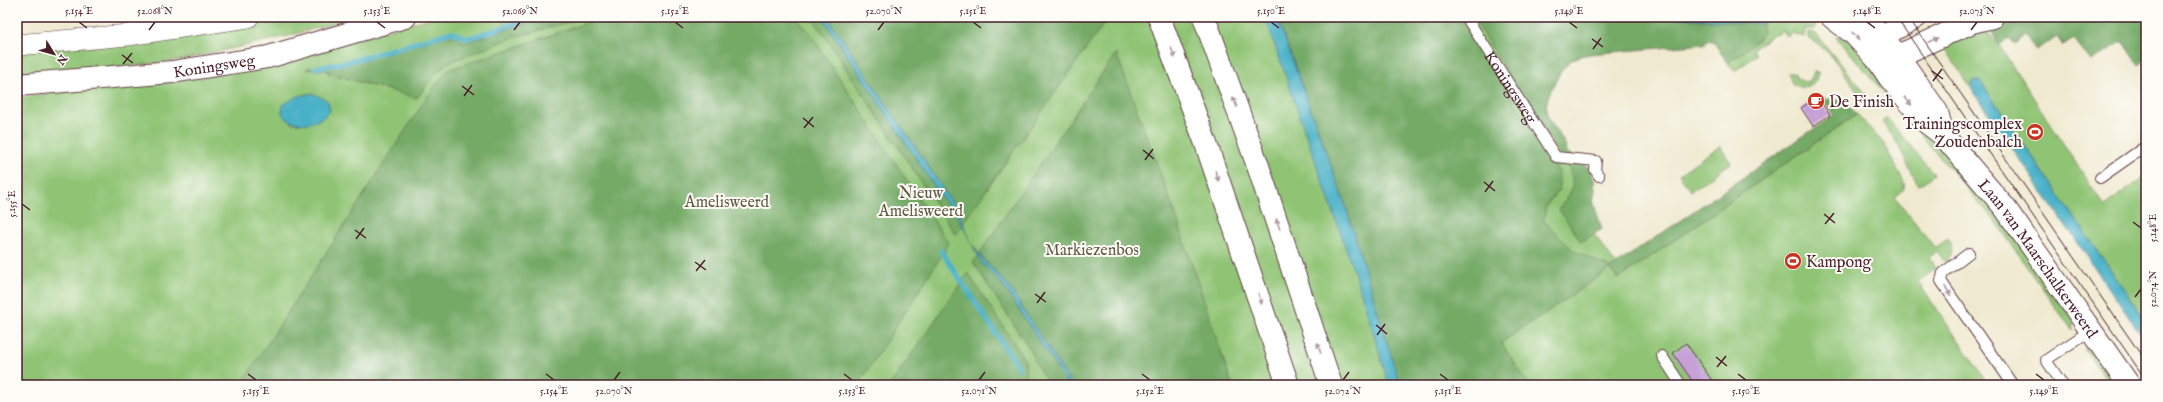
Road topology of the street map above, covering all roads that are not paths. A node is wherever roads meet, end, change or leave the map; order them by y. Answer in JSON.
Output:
{"nodes":[{"id":1,"x":248,"y":17,"type":"edge"},
{"id":2,"x":405,"y":17,"type":"edge"},
{"id":3,"x":1159,"y":17,"type":"edge"},
{"id":4,"x":1204,"y":17,"type":"edge"},
{"id":5,"x":1466,"y":17,"type":"edge"},
{"id":6,"x":1832,"y":17,"type":"edge"},
{"id":7,"x":1864,"y":17,"type":"edge"},
{"id":8,"x":1916,"y":17,"type":"edge"},
{"id":9,"x":1992,"y":17,"type":"edge"},
{"id":10,"x":1881,"y":37,"type":"junction"},
{"id":11,"x":17,"y":45,"type":"edge"},
{"id":12,"x":1887,"y":57,"type":"junction"},
{"id":13,"x":17,"y":84,"type":"edge"},
{"id":14,"x":2146,"y":146,"type":"edge"},
{"id":15,"x":1599,"y":176,"type":"dead end"},
{"id":16,"x":2100,"y":178,"type":"dead end"},
{"id":17,"x":1969,"y":254,"type":"dead end"},
{"id":18,"x":2091,"y":330,"type":"junction"},
{"id":19,"x":1662,"y":356,"type":"dead end"},
{"id":20,"x":1288,"y":385,"type":"edge"},
{"id":21,"x":1331,"y":385,"type":"edge"},
{"id":22,"x":1681,"y":385,"type":"edge"},
{"id":23,"x":2013,"y":385,"type":"edge"},
{"id":24,"x":2063,"y":385,"type":"edge"},
{"id":25,"x":2129,"y":385,"type":"edge"}],
"edges":[{"from":1,"to":11,"type":"street"},
{"from":2,"to":13,"type":"main road","name":"Koningsweg"},
{"from":3,"to":20,"type":"main road","one_way":true},
{"from":21,"to":4,"type":"main road","one_way":true},
{"from":5,"to":15,"type":"lane","name":"Koningsweg"},
{"from":6,"to":12,"type":"main road","one_way":true},
{"from":7,"to":10,"type":"main road"},
{"from":8,"to":10,"type":"main road"},
{"from":12,"to":9,"type":"main road","one_way":true},
{"from":10,"to":12,"type":"main road"},
{"from":12,"to":18,"type":"main road","name":"Laan van Maarschalkerweerd"},
{"from":14,"to":16,"type":"lane"},
{"from":17,"to":23,"type":"lane","one_way":true},
{"from":18,"to":24,"type":"lane"},
{"from":18,"to":25,"type":"main road","name":"Laan van Maarschalkerweerd"},
{"from":19,"to":22,"type":"lane"}]}
